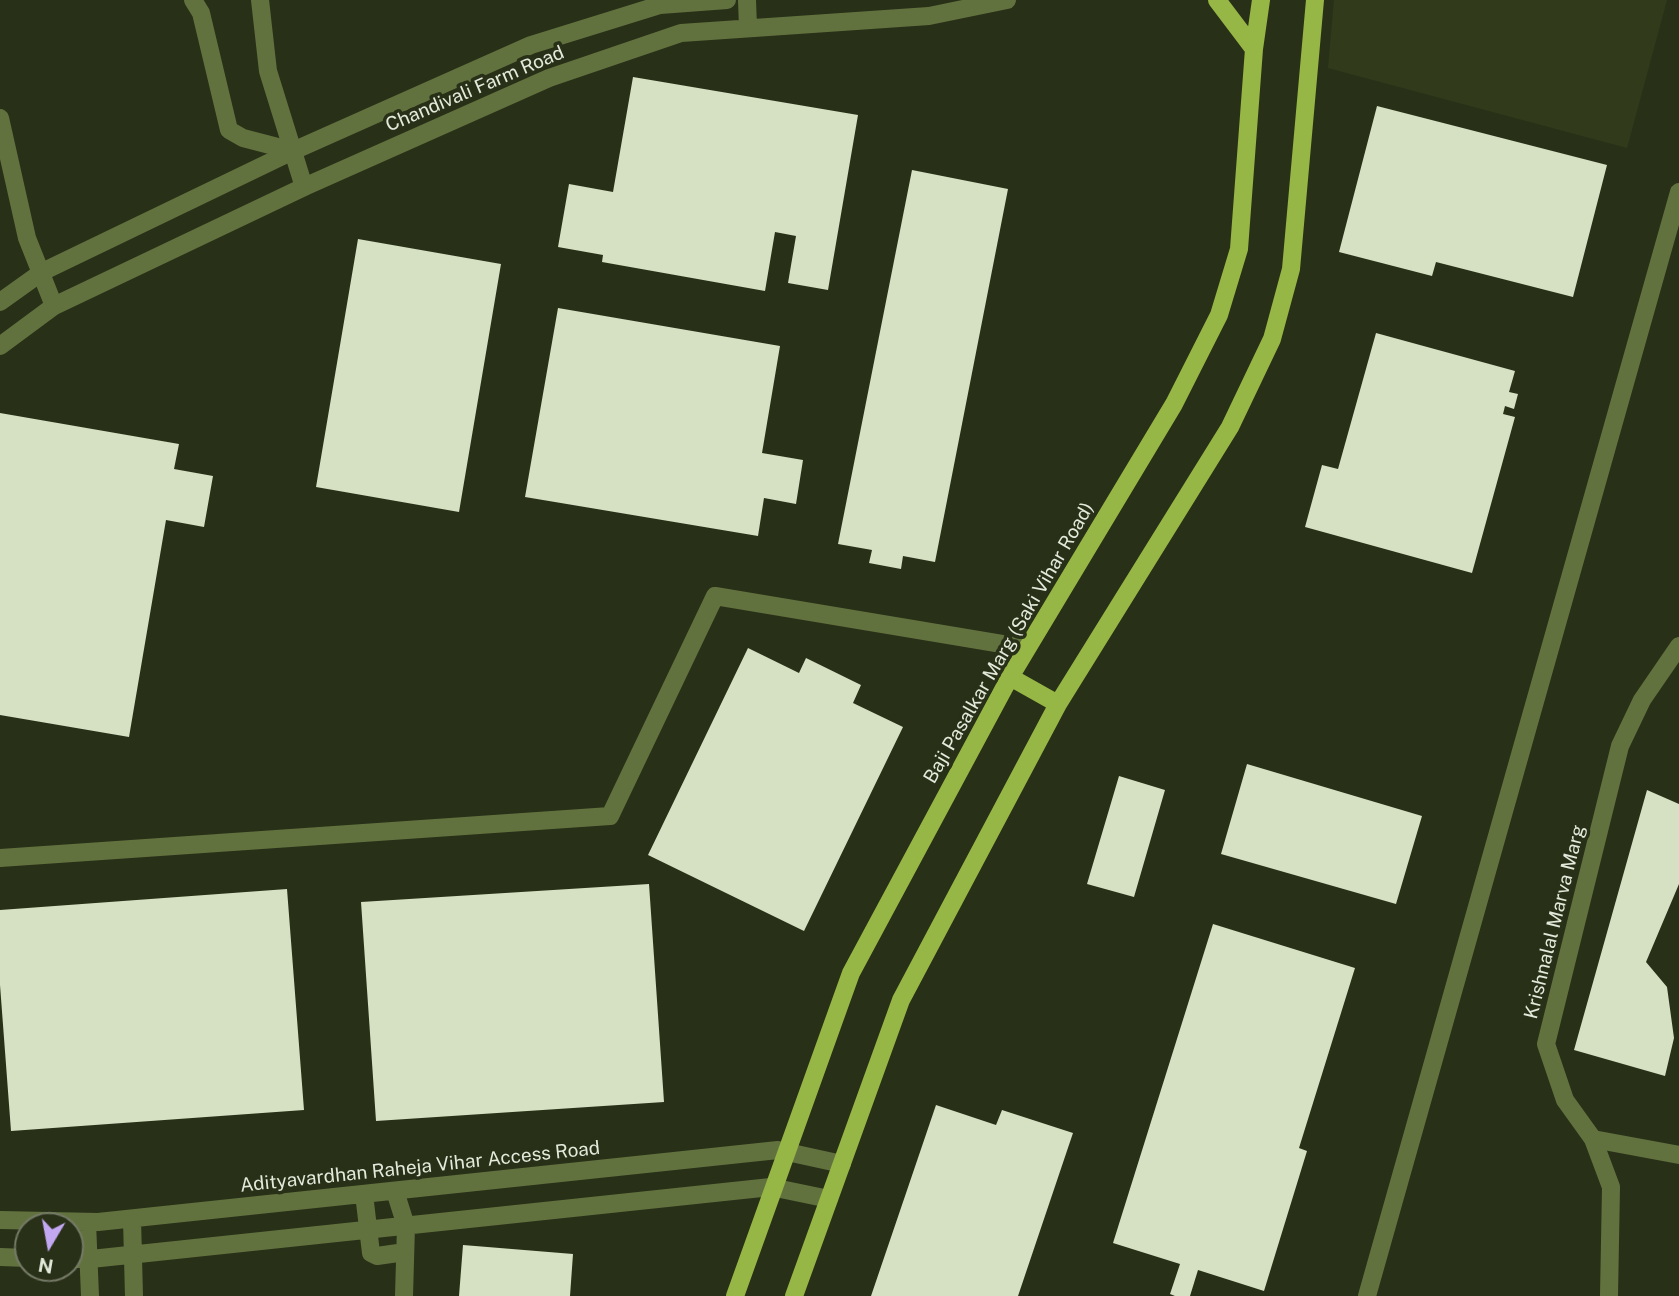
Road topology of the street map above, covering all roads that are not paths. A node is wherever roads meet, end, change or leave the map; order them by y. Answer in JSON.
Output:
{"nodes":[{"id":1,"x":193,"y":0,"type":"edge"},
{"id":2,"x":260,"y":0,"type":"edge"},
{"id":3,"x":727,"y":0,"type":"edge"},
{"id":4,"x":747,"y":0,"type":"edge"},
{"id":5,"x":1007,"y":0,"type":"edge"},
{"id":6,"x":1217,"y":0,"type":"edge"},
{"id":7,"x":1261,"y":0,"type":"edge"},
{"id":8,"x":1315,"y":0,"type":"edge"},
{"id":9,"x":748,"y":28,"type":"junction"},
{"id":10,"x":1254,"y":50,"type":"junction"},
{"id":11,"x":0,"y":118,"type":"edge"},
{"id":12,"x":293,"y":151,"type":"junction"},
{"id":13,"x":304,"y":187,"type":"junction"},
{"id":14,"x":1679,"y":191,"type":"edge"},
{"id":15,"x":42,"y":272,"type":"junction"},
{"id":16,"x":0,"y":302,"type":"edge"},
{"id":17,"x":54,"y":306,"type":"junction"},
{"id":18,"x":0,"y":346,"type":"edge"},
{"id":19,"x":1679,"y":646,"type":"edge"},
{"id":20,"x":1027,"y":648,"type":"junction"},
{"id":21,"x":1010,"y":677,"type":"junction"},
{"id":22,"x":1058,"y":704,"type":"junction"},
{"id":23,"x":0,"y":858,"type":"edge"},
{"id":24,"x":1593,"y":1139,"type":"junction"},
{"id":25,"x":787,"y":1152,"type":"junction"},
{"id":26,"x":1679,"y":1155,"type":"edge"},
{"id":27,"x":842,"y":1164,"type":"junction"},
{"id":28,"x":774,"y":1188,"type":"junction"},
{"id":29,"x":395,"y":1191,"type":"junction"},
{"id":30,"x":364,"y":1194,"type":"junction"},
{"id":31,"x":829,"y":1199,"type":"junction"},
{"id":32,"x":132,"y":1219,"type":"junction"},
{"id":33,"x":0,"y":1220,"type":"edge"},
{"id":34,"x":87,"y":1222,"type":"junction"},
{"id":35,"x":406,"y":1226,"type":"junction"},
{"id":36,"x":368,"y":1229,"type":"junction"},
{"id":37,"x":405,"y":1252,"type":"junction"},
{"id":38,"x":132,"y":1255,"type":"junction"},
{"id":39,"x":84,"y":1259,"type":"edge"},
{"id":40,"x":90,"y":1259,"type":"junction"},
{"id":41,"x":90,"y":1296,"type":"edge"},
{"id":42,"x":134,"y":1296,"type":"edge"},
{"id":43,"x":404,"y":1296,"type":"edge"},
{"id":44,"x":735,"y":1296,"type":"edge"},
{"id":45,"x":794,"y":1296,"type":"edge"},
{"id":46,"x":1367,"y":1296,"type":"edge"},
{"id":47,"x":1609,"y":1296,"type":"edge"}],
"edges":[{"from":1,"to":12,"type":"street"},
{"from":2,"to":12,"type":"street"},
{"from":3,"to":12,"type":"street"},
{"from":4,"to":9,"type":"street"},
{"from":5,"to":9,"type":"street","name":"Chandivali Farm Road"},
{"from":6,"to":10,"type":"main road"},
{"from":7,"to":10,"type":"main road","name":"Baji Pasalkar Marg (Saki Vihar Road)"},
{"from":8,"to":22,"type":"main road"},
{"from":9,"to":13,"type":"street","name":"Chandivali Farm Road"},
{"from":10,"to":20,"type":"main road","name":"Baji Pasalkar Marg (Saki Vihar Road)"},
{"from":11,"to":15,"type":"street"},
{"from":12,"to":13,"type":"street"},
{"from":12,"to":15,"type":"street"},
{"from":13,"to":17,"type":"street","name":"Chandivali Farm Road"},
{"from":14,"to":46,"type":"street"},
{"from":15,"to":16,"type":"street"},
{"from":15,"to":17,"type":"street"},
{"from":17,"to":18,"type":"street","name":"Chandivali Farm Road"},
{"from":19,"to":24,"type":"street","name":"Krishnalal Marva Marg"},
{"from":20,"to":21,"type":"main road","name":"Baji Pasalkar Marg (Saki Vihar Road)"},
{"from":20,"to":23,"type":"street"},
{"from":21,"to":22,"type":"main road"},
{"from":21,"to":25,"type":"main road","name":"Baji Pasalkar Marg (Saki Vihar Road)"},
{"from":22,"to":27,"type":"main road"},
{"from":24,"to":26,"type":"street"},
{"from":24,"to":47,"type":"street","name":"Krishnalal Marva Marg"},
{"from":25,"to":27,"type":"street","name":"Adityavardhan Raheja Vihar Access Road"},
{"from":25,"to":28,"type":"main road","name":"Baji Pasalkar Marg (Saki Vihar Road)"},
{"from":25,"to":29,"type":"street","name":"Adityavardhan Raheja Vihar Access Road"},
{"from":27,"to":31,"type":"main road"},
{"from":28,"to":31,"type":"street"},
{"from":28,"to":35,"type":"street"},
{"from":28,"to":44,"type":"main road","name":"Baji Pasalkar Marg (Saki Vihar Road)"},
{"from":29,"to":30,"type":"street","name":"Adityavardhan Raheja Vihar Access Road"},
{"from":29,"to":35,"type":"street"},
{"from":30,"to":32,"type":"street","name":"Adityavardhan Raheja Vihar Access Road"},
{"from":30,"to":36,"type":"street"},
{"from":31,"to":45,"type":"main road"},
{"from":32,"to":34,"type":"street","name":"Adityavardhan Raheja Vihar Access Road"},
{"from":32,"to":38,"type":"street"},
{"from":33,"to":34,"type":"street","name":"Adityavardhan Raheja Vihar Access Road"},
{"from":34,"to":40,"type":"street"},
{"from":35,"to":36,"type":"street"},
{"from":35,"to":37,"type":"street"},
{"from":36,"to":37,"type":"street"},
{"from":36,"to":38,"type":"street"},
{"from":37,"to":43,"type":"street"},
{"from":38,"to":40,"type":"street"},
{"from":38,"to":42,"type":"street"},
{"from":39,"to":40,"type":"street"},
{"from":40,"to":41,"type":"street"}]}
